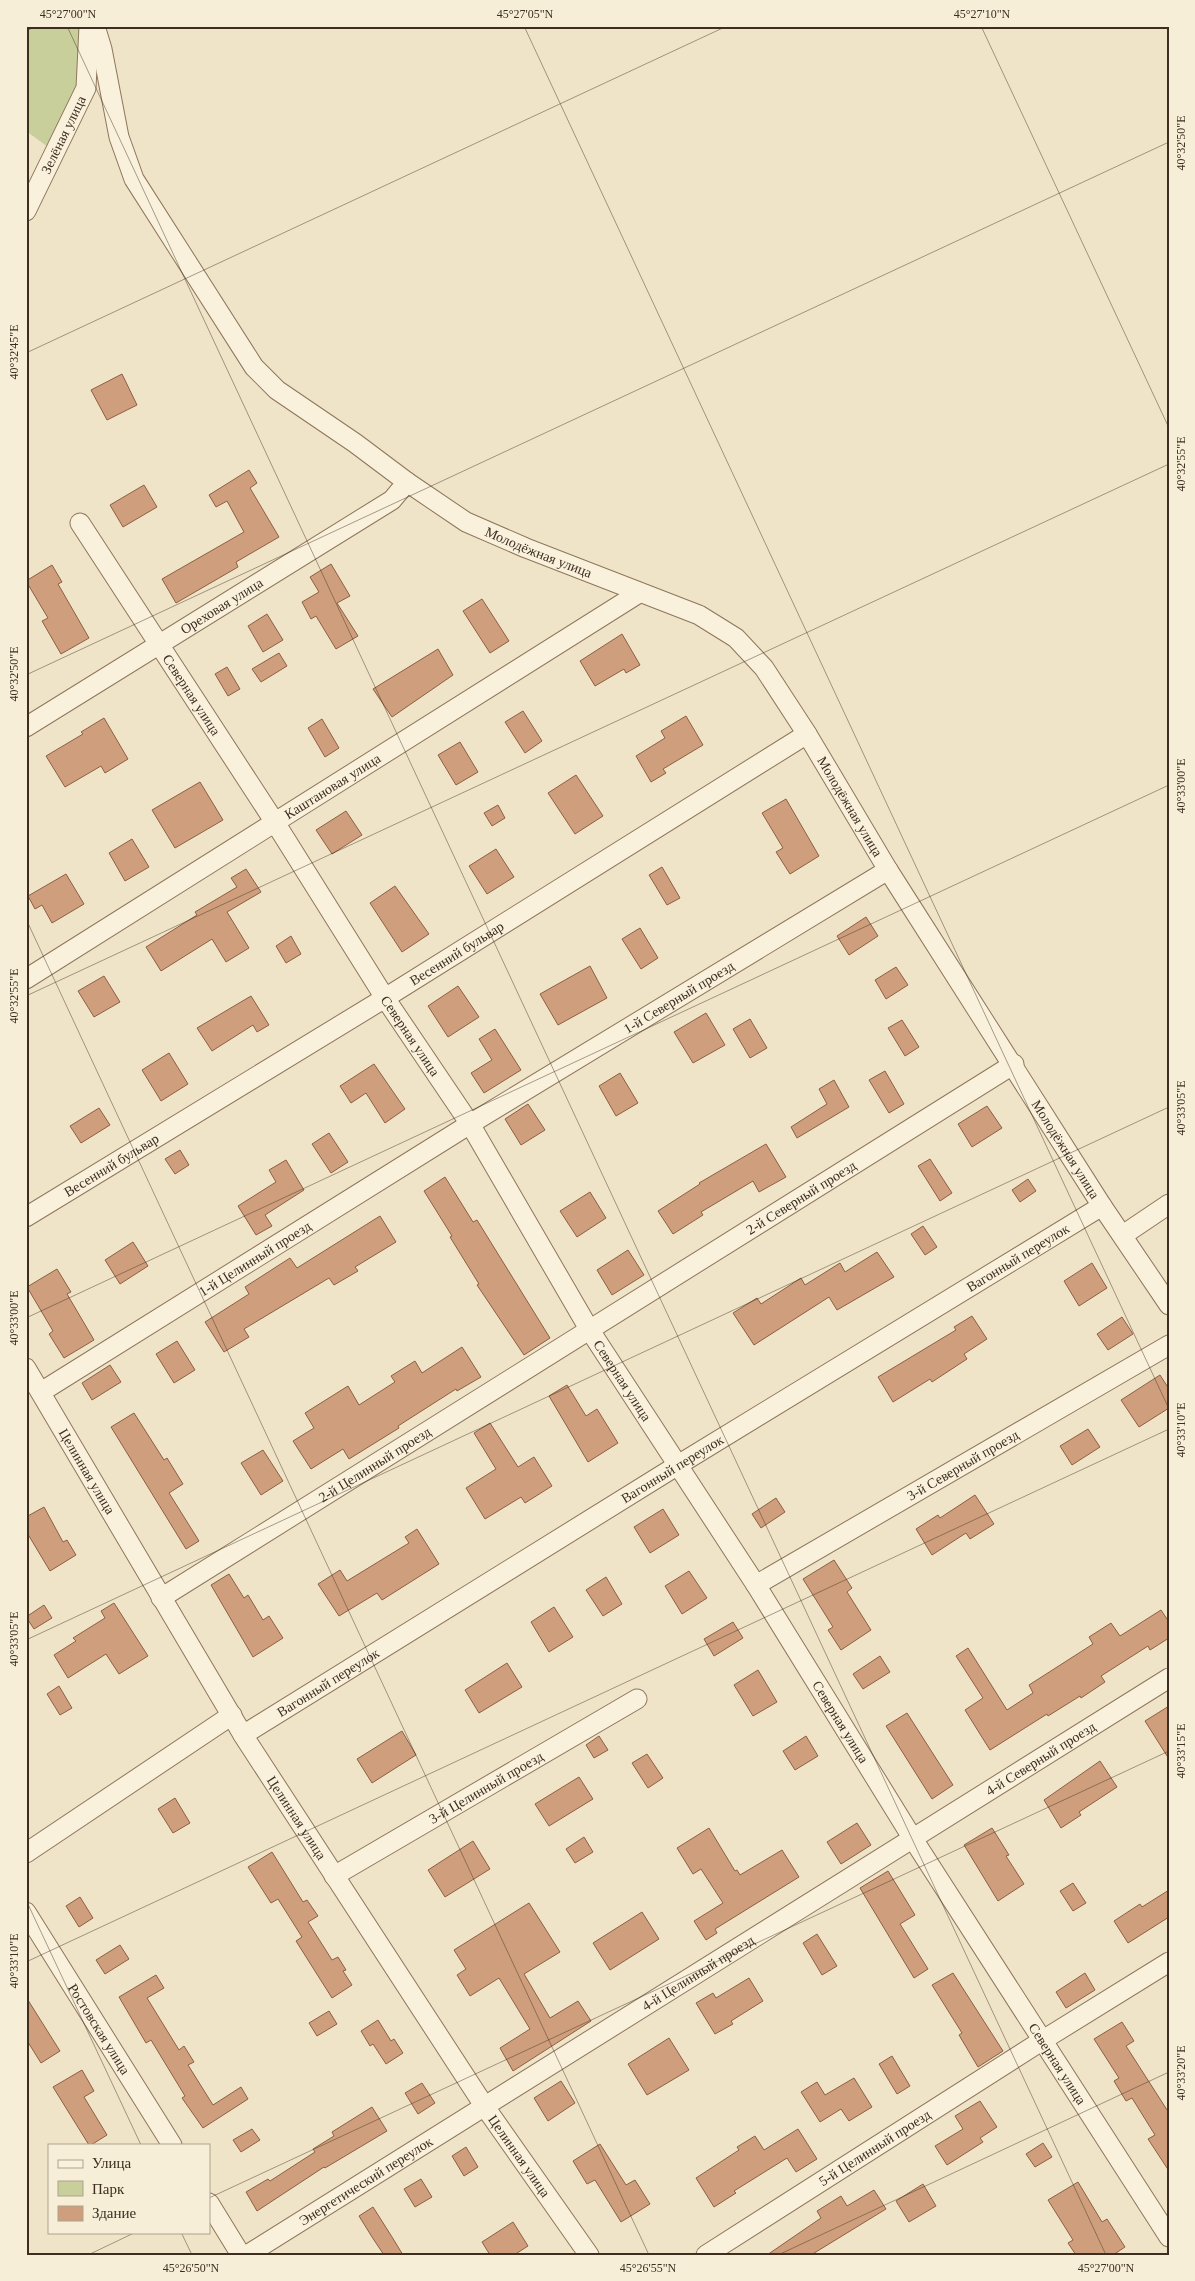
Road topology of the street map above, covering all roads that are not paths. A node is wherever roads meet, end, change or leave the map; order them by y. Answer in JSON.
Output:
{"nodes":[{"id":1,"x":89,"y":26,"type":"edge"},
{"id":2,"x":95,"y":26,"type":"edge"},
{"id":3,"x":26,"y":211,"type":"edge"},
{"id":4,"x":407,"y":482,"type":"junction"},
{"id":5,"x":80,"y":523,"type":"dead end"},
{"id":6,"x":639,"y":593,"type":"junction"},
{"id":7,"x":160,"y":645,"type":"junction"},
{"id":8,"x":26,"y":727,"type":"edge"},
{"id":9,"x":807,"y":734,"type":"junction"},
{"id":10,"x":276,"y":824,"type":"junction"},
{"id":11,"x":888,"y":870,"type":"junction"},
{"id":12,"x":26,"y":979,"type":"edge"},
{"id":13,"x":385,"y":998,"type":"junction"},
{"id":14,"x":1014,"y":1064,"type":"junction"},
{"id":15,"x":470,"y":1124,"type":"junction"},
{"id":16,"x":1169,"y":1204,"type":"edge"},
{"id":17,"x":1102,"y":1206,"type":"junction"},
{"id":18,"x":26,"y":1217,"type":"edge"},
{"id":19,"x":1123,"y":1234,"type":"junction"},
{"id":20,"x":1169,"y":1305,"type":"edge"},
{"id":21,"x":589,"y":1329,"type":"junction"},
{"id":22,"x":1169,"y":1345,"type":"edge"},
{"id":23,"x":26,"y":1368,"type":"edge"},
{"id":24,"x":41,"y":1392,"type":"junction"},
{"id":25,"x":678,"y":1465,"type":"junction"},
{"id":26,"x":756,"y":1585,"type":"junction"},
{"id":27,"x":161,"y":1598,"type":"junction"},
{"id":28,"x":1169,"y":1678,"type":"edge"},
{"id":29,"x":637,"y":1699,"type":"dead end"},
{"id":30,"x":232,"y":1715,"type":"junction"},
{"id":31,"x":243,"y":1735,"type":"junction"},
{"id":32,"x":913,"y":1838,"type":"junction"},
{"id":33,"x":26,"y":1853,"type":"edge"},
{"id":34,"x":334,"y":1876,"type":"junction"},
{"id":35,"x":26,"y":1912,"type":"edge"},
{"id":36,"x":1169,"y":1962,"type":"edge"},
{"id":37,"x":1043,"y":2040,"type":"junction"},
{"id":38,"x":486,"y":2107,"type":"junction"},
{"id":39,"x":171,"y":2144,"type":"edge"},
{"id":40,"x":210,"y":2205,"type":"edge"},
{"id":41,"x":1169,"y":2237,"type":"edge"},
{"id":42,"x":242,"y":2255,"type":"edge"},
{"id":43,"x":247,"y":2255,"type":"edge"},
{"id":44,"x":589,"y":2255,"type":"edge"},
{"id":45,"x":706,"y":2255,"type":"edge"}],
"edges":[{"from":1,"to":3,"type":"street","name":"Зелёная улица"},
{"from":2,"to":4,"type":"street","name":"Молодёжная улица"},
{"from":4,"to":6,"type":"street","name":"Молодёжная улица"},
{"from":4,"to":7,"type":"street","name":"Ореховая улица"},
{"from":5,"to":7,"type":"street","name":"Северная улица"},
{"from":6,"to":9,"type":"street","name":"Молодёжная улица"},
{"from":6,"to":10,"type":"street","name":"Каштановая улица"},
{"from":7,"to":8,"type":"street","name":"Ореховая улица"},
{"from":7,"to":10,"type":"street","name":"Северная улица"},
{"from":9,"to":11,"type":"street","name":"Молодёжная улица"},
{"from":9,"to":13,"type":"street","name":"Весенний бульвар"},
{"from":10,"to":12,"type":"street","name":"Каштановая улица"},
{"from":10,"to":13,"type":"street","name":"Северная улица"},
{"from":11,"to":14,"type":"street","name":"Молодёжная улица"},
{"from":11,"to":15,"type":"street","name":"1-й Северный проезд"},
{"from":13,"to":15,"type":"street","name":"Северная улица"},
{"from":13,"to":18,"type":"street","name":"Весенний бульвар"},
{"from":14,"to":17,"type":"street","name":"Молодёжная улица"},
{"from":14,"to":21,"type":"street","name":"2-й Северный проезд"},
{"from":15,"to":21,"type":"street","name":"Северная улица"},
{"from":15,"to":24,"type":"street","name":"1-й Целинный проезд"},
{"from":16,"to":19,"type":"street"},
{"from":17,"to":19,"type":"street","name":"Молодёжная улица"},
{"from":17,"to":25,"type":"street","name":"Вагонный переулок"},
{"from":19,"to":20,"type":"street","name":"Молодёжная улица"},
{"from":21,"to":25,"type":"street","name":"Северная улица"},
{"from":21,"to":27,"type":"street","name":"2-й Целинный проезд"},
{"from":22,"to":26,"type":"street","name":"3-й Северный проезд"},
{"from":23,"to":24,"type":"street","name":"Целинная улица"},
{"from":24,"to":27,"type":"street","name":"Целинная улица"},
{"from":25,"to":26,"type":"street","name":"Северная улица"},
{"from":25,"to":31,"type":"street","name":"Вагонный переулок"},
{"from":26,"to":32,"type":"street","name":"Северная улица"},
{"from":27,"to":30,"type":"street","name":"Целинная улица"},
{"from":28,"to":32,"type":"street","name":"4-й Северный проезд"},
{"from":29,"to":34,"type":"street","name":"3-й Целинный проезд"},
{"from":30,"to":31,"type":"street","name":"Целинная улица"},
{"from":30,"to":33,"type":"street"},
{"from":31,"to":34,"type":"street","name":"Целинная улица"},
{"from":32,"to":37,"type":"street","name":"Северная улица"},
{"from":32,"to":38,"type":"street","name":"4-й Целинный проезд"},
{"from":34,"to":38,"type":"street","name":"Целинная улица"},
{"from":35,"to":39,"type":"street","name":"Ростовская улица"},
{"from":36,"to":37,"type":"street","name":"5-й Целинный проезд"},
{"from":37,"to":41,"type":"street","name":"Северная улица"},
{"from":37,"to":45,"type":"street","name":"5-й Целинный проезд"},
{"from":38,"to":43,"type":"street","name":"Энергетический переулок"},
{"from":38,"to":44,"type":"street","name":"Целинная улица"},
{"from":40,"to":42,"type":"street"}]}
